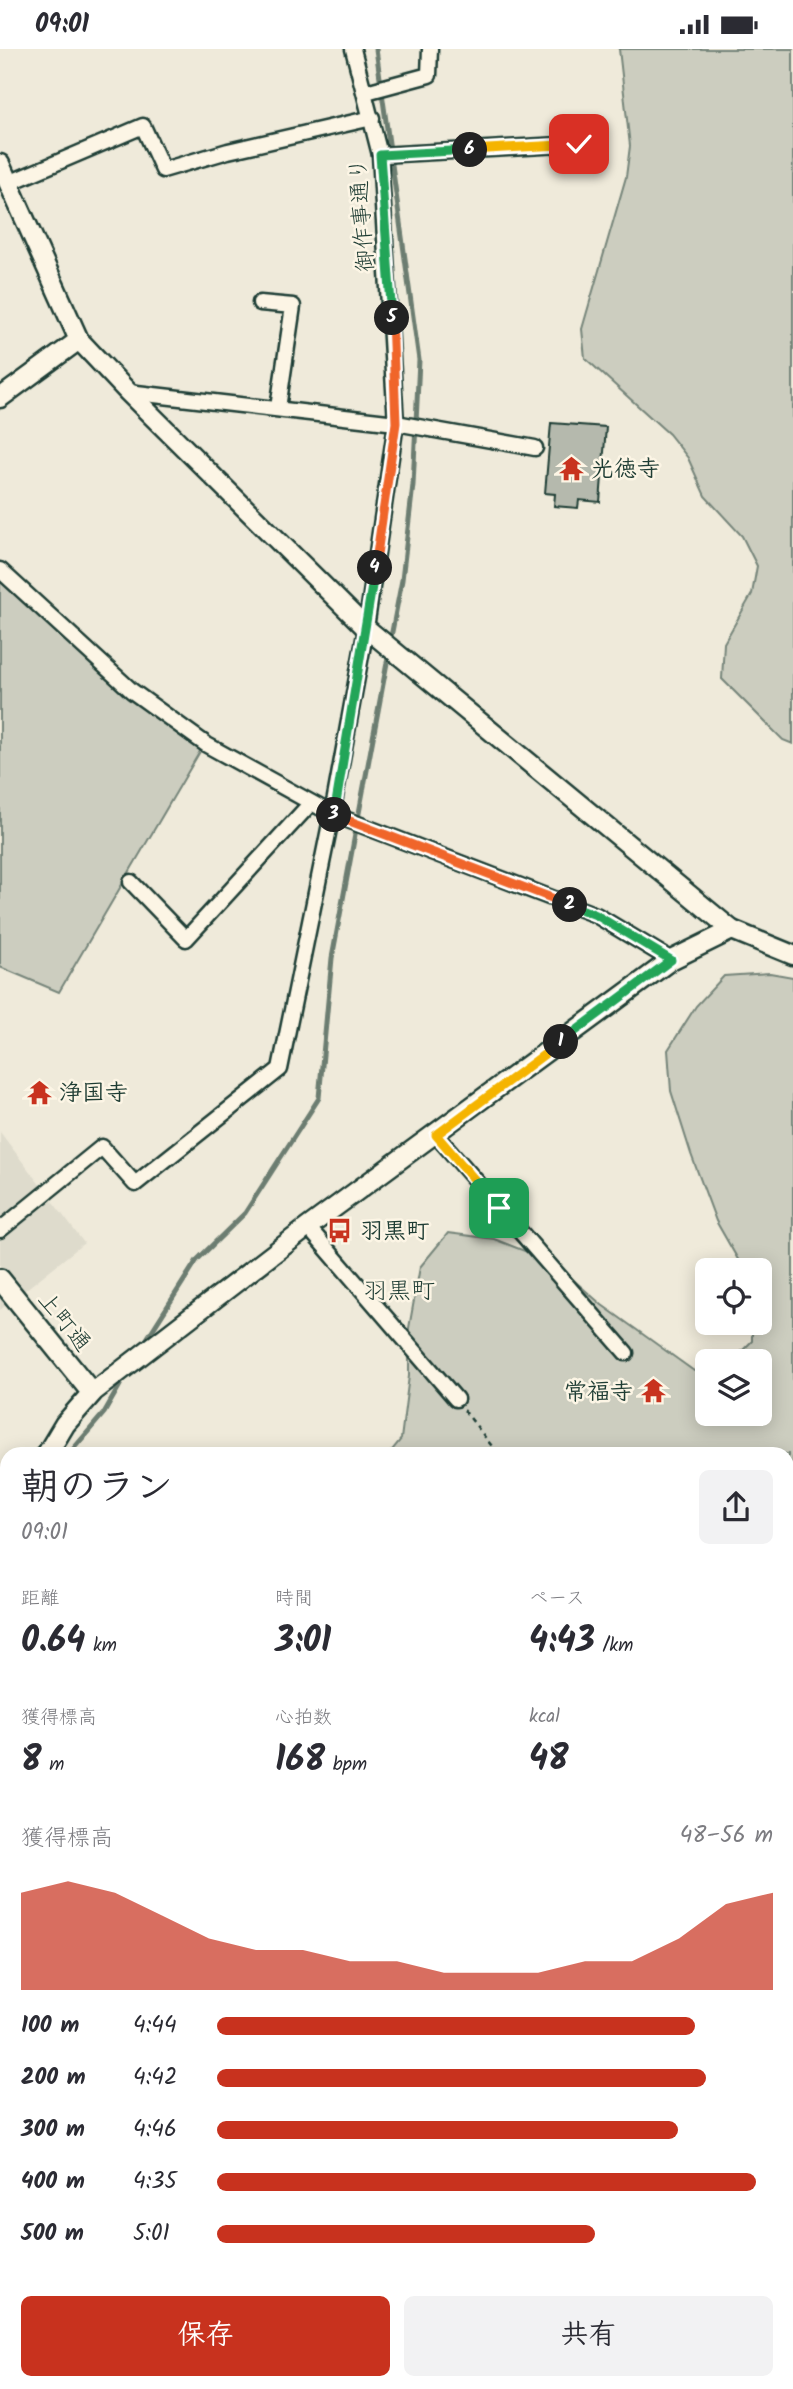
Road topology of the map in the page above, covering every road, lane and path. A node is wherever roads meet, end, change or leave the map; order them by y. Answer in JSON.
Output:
{"nodes":[{"id":1,"x":353,"y":49,"type":"edge"},
{"id":2,"x":430,"y":49,"type":"edge"},
{"id":3,"x":366,"y":92,"type":"junction"},
{"id":4,"x":372,"y":118,"type":"junction"},
{"id":5,"x":579,"y":144,"type":"dead end"},
{"id":6,"x":380,"y":155,"type":"junction"},
{"id":7,"x":0,"y":164,"type":"edge"},
{"id":8,"x":9,"y":183,"type":"junction"},
{"id":9,"x":260,"y":303,"type":"dead end"},
{"id":10,"x":79,"y":340,"type":"junction"},
{"id":11,"x":128,"y":392,"type":"junction"},
{"id":12,"x":0,"y":398,"type":"edge"},
{"id":13,"x":278,"y":408,"type":"junction"},
{"id":14,"x":396,"y":423,"type":"junction"},
{"id":15,"x":536,"y":448,"type":"dead end"},
{"id":16,"x":0,"y":571,"type":"edge"},
{"id":17,"x":366,"y":628,"type":"junction"},
{"id":18,"x":311,"y":803,"type":"junction"},
{"id":19,"x":332,"y":814,"type":"junction"},
{"id":20,"x":131,"y":882,"type":"dead end"},
{"id":21,"x":732,"y":930,"type":"junction"},
{"id":22,"x":793,"y":955,"type":"edge"},
{"id":23,"x":671,"y":960,"type":"junction"},
{"id":24,"x":436,"y":1135,"type":"junction"},
{"id":25,"x":308,"y":1227,"type":"junction"},
{"id":26,"x":0,"y":1230,"type":"edge"},
{"id":27,"x":0,"y":1279,"type":"edge"},
{"id":28,"x":626,"y":1353,"type":"dead end"},
{"id":29,"x":92,"y":1393,"type":"junction"},
{"id":30,"x":456,"y":1399,"type":"joint"},
{"id":31,"x":51,"y":1447,"type":"edge"},
{"id":32,"x":493,"y":1447,"type":"edge"}],
"edges":[{"from":1,"to":3,"type":"street","name":"御作事通り"},
{"from":2,"to":3,"type":"street"},
{"from":3,"to":4,"type":"street","name":"御作事通り"},
{"from":4,"to":6,"type":"street","name":"御作事通り"},
{"from":4,"to":8,"type":"street"},
{"from":5,"to":6,"type":"street"},
{"from":6,"to":14,"type":"street","name":"御作事通り"},
{"from":7,"to":8,"type":"street"},
{"from":8,"to":10,"type":"street"},
{"from":9,"to":13,"type":"street"},
{"from":10,"to":11,"type":"street"},
{"from":10,"to":12,"type":"street"},
{"from":11,"to":13,"type":"street"},
{"from":11,"to":17,"type":"street"},
{"from":13,"to":14,"type":"street"},
{"from":14,"to":15,"type":"street"},
{"from":14,"to":17,"type":"street","name":"御作事通り"},
{"from":16,"to":18,"type":"street"},
{"from":17,"to":19,"type":"street","name":"御作事通り"},
{"from":17,"to":21,"type":"street"},
{"from":18,"to":19,"type":"street"},
{"from":18,"to":20,"type":"street"},
{"from":19,"to":23,"type":"street"},
{"from":19,"to":26,"type":"street","name":"御作事通り"},
{"from":21,"to":22,"type":"street"},
{"from":21,"to":23,"type":"street"},
{"from":23,"to":24,"type":"street"},
{"from":24,"to":25,"type":"street"},
{"from":24,"to":28,"type":"street"},
{"from":25,"to":29,"type":"street"},
{"from":25,"to":30,"type":"street"},
{"from":27,"to":29,"type":"main road","name":"上町通"},
{"from":29,"to":31,"type":"main road"},
{"from":30,"to":32,"type":"path"}]}
